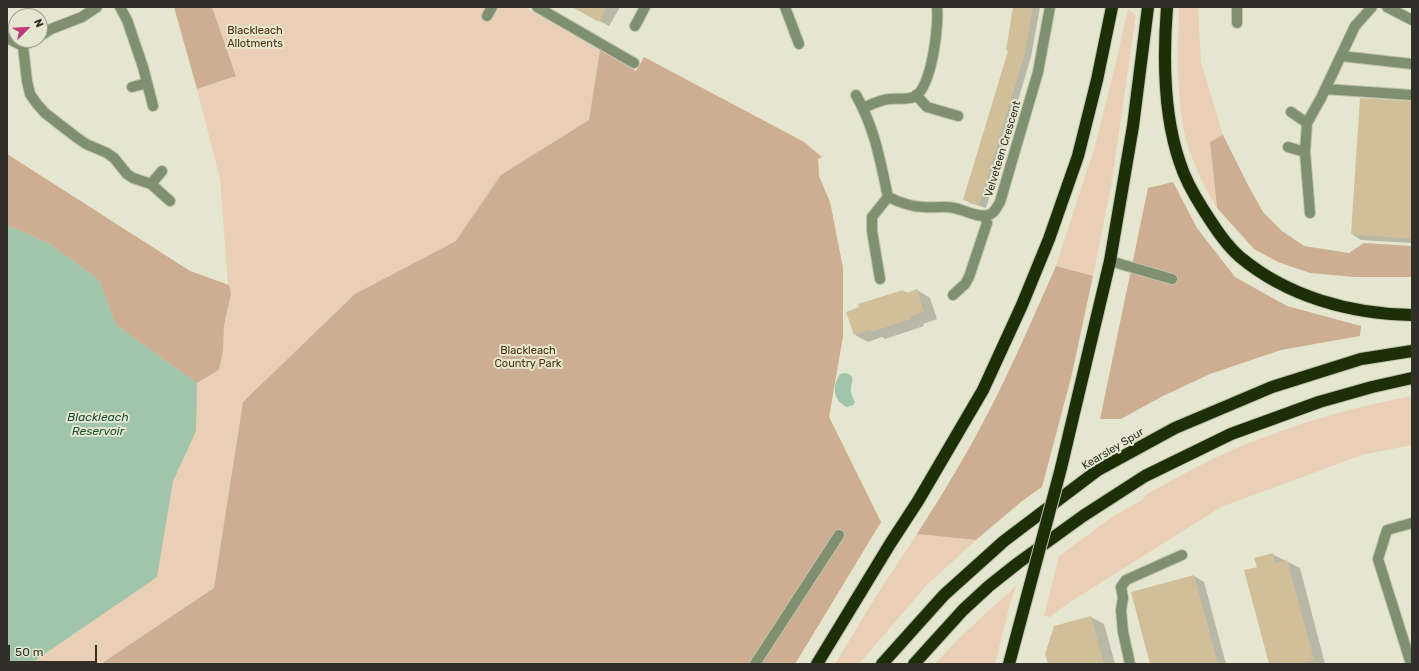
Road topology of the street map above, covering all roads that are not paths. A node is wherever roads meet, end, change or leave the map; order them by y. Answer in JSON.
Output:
{"nodes":[{"id":1,"x":97,"y":7,"type":"edge"},
{"id":2,"x":120,"y":7,"type":"edge"},
{"id":3,"x":537,"y":7,"type":"edge"},
{"id":4,"x":645,"y":7,"type":"edge"},
{"id":5,"x":785,"y":7,"type":"edge"},
{"id":6,"x":937,"y":7,"type":"edge"},
{"id":7,"x":1050,"y":7,"type":"edge"},
{"id":8,"x":1112,"y":7,"type":"edge"},
{"id":9,"x":1148,"y":7,"type":"edge"},
{"id":10,"x":1167,"y":7,"type":"edge"},
{"id":11,"x":1237,"y":7,"type":"edge"},
{"id":12,"x":1372,"y":7,"type":"edge"},
{"id":13,"x":1391,"y":8,"type":"edge"},
{"id":14,"x":1412,"y":20,"type":"edge"},
{"id":15,"x":1237,"y":23,"type":"dead end"},
{"id":16,"x":634,"y":26,"type":"dead end"},
{"id":17,"x":48,"y":31,"type":"edge"},
{"id":18,"x":799,"y":44,"type":"dead end"},
{"id":19,"x":23,"y":48,"type":"edge"},
{"id":20,"x":1341,"y":56,"type":"junction"},
{"id":21,"x":634,"y":63,"type":"dead end"},
{"id":22,"x":1412,"y":64,"type":"edge"},
{"id":23,"x":147,"y":83,"type":"junction"},
{"id":24,"x":132,"y":87,"type":"dead end"},
{"id":25,"x":1325,"y":89,"type":"junction"},
{"id":26,"x":856,"y":95,"type":"dead end"},
{"id":27,"x":1412,"y":95,"type":"edge"},
{"id":28,"x":916,"y":96,"type":"junction"},
{"id":29,"x":153,"y":106,"type":"dead end"},
{"id":30,"x":863,"y":108,"type":"junction"},
{"id":31,"x":1291,"y":112,"type":"dead end"},
{"id":32,"x":958,"y":116,"type":"dead end"},
{"id":33,"x":1307,"y":123,"type":"junction"},
{"id":34,"x":1288,"y":146,"type":"dead end"},
{"id":35,"x":1305,"y":152,"type":"junction"},
{"id":36,"x":162,"y":171,"type":"dead end"},
{"id":37,"x":151,"y":184,"type":"junction"},
{"id":38,"x":888,"y":197,"type":"junction"},
{"id":39,"x":170,"y":201,"type":"dead end"},
{"id":40,"x":1310,"y":213,"type":"dead end"},
{"id":41,"x":985,"y":216,"type":"junction"},
{"id":42,"x":1110,"y":261,"type":"junction"},
{"id":43,"x":880,"y":279,"type":"dead end"},
{"id":44,"x":1172,"y":279,"type":"dead end"},
{"id":45,"x":953,"y":295,"type":"dead end"},
{"id":46,"x":1412,"y":315,"type":"edge"},
{"id":47,"x":1412,"y":351,"type":"edge"},
{"id":48,"x":1412,"y":378,"type":"edge"},
{"id":49,"x":1412,"y":523,"type":"edge"},
{"id":50,"x":839,"y":534,"type":"dead end"},
{"id":51,"x":1182,"y":555,"type":"dead end"},
{"id":52,"x":755,"y":664,"type":"edge"},
{"id":53,"x":817,"y":664,"type":"edge"},
{"id":54,"x":882,"y":664,"type":"edge"},
{"id":55,"x":914,"y":664,"type":"edge"},
{"id":56,"x":1009,"y":664,"type":"edge"},
{"id":57,"x":1130,"y":664,"type":"edge"},
{"id":58,"x":1411,"y":664,"type":"edge"}],
"edges":[{"from":1,"to":17,"type":"street"},
{"from":2,"to":23,"type":"street"},
{"from":3,"to":21,"type":"street"},
{"from":4,"to":16,"type":"street"},
{"from":5,"to":18,"type":"street"},
{"from":6,"to":28,"type":"street"},
{"from":7,"to":41,"type":"street","name":"Velveteen Crescent"},
{"from":8,"to":53,"type":"highway"},
{"from":9,"to":42,"type":"highway"},
{"from":10,"to":46,"type":"highway"},
{"from":11,"to":15,"type":"street"},
{"from":12,"to":20,"type":"street"},
{"from":13,"to":14,"type":"street"},
{"from":19,"to":37,"type":"street"},
{"from":20,"to":22,"type":"street"},
{"from":20,"to":25,"type":"street"},
{"from":23,"to":24,"type":"street"},
{"from":23,"to":29,"type":"street"},
{"from":25,"to":27,"type":"street"},
{"from":25,"to":33,"type":"street"},
{"from":26,"to":30,"type":"street"},
{"from":28,"to":30,"type":"street"},
{"from":28,"to":32,"type":"street"},
{"from":30,"to":38,"type":"street"},
{"from":31,"to":33,"type":"street"},
{"from":33,"to":35,"type":"street"},
{"from":34,"to":35,"type":"street"},
{"from":35,"to":40,"type":"street"},
{"from":36,"to":37,"type":"street"},
{"from":37,"to":39,"type":"street"},
{"from":38,"to":41,"type":"street"},
{"from":38,"to":43,"type":"street"},
{"from":41,"to":45,"type":"street"},
{"from":42,"to":44,"type":"street"},
{"from":42,"to":56,"type":"highway","bridge":true},
{"from":47,"to":54,"type":"highway","name":"Kearsley Spur"},
{"from":48,"to":55,"type":"highway"},
{"from":49,"to":58,"type":"street"},
{"from":50,"to":52,"type":"street"},
{"from":51,"to":57,"type":"street"}]}
